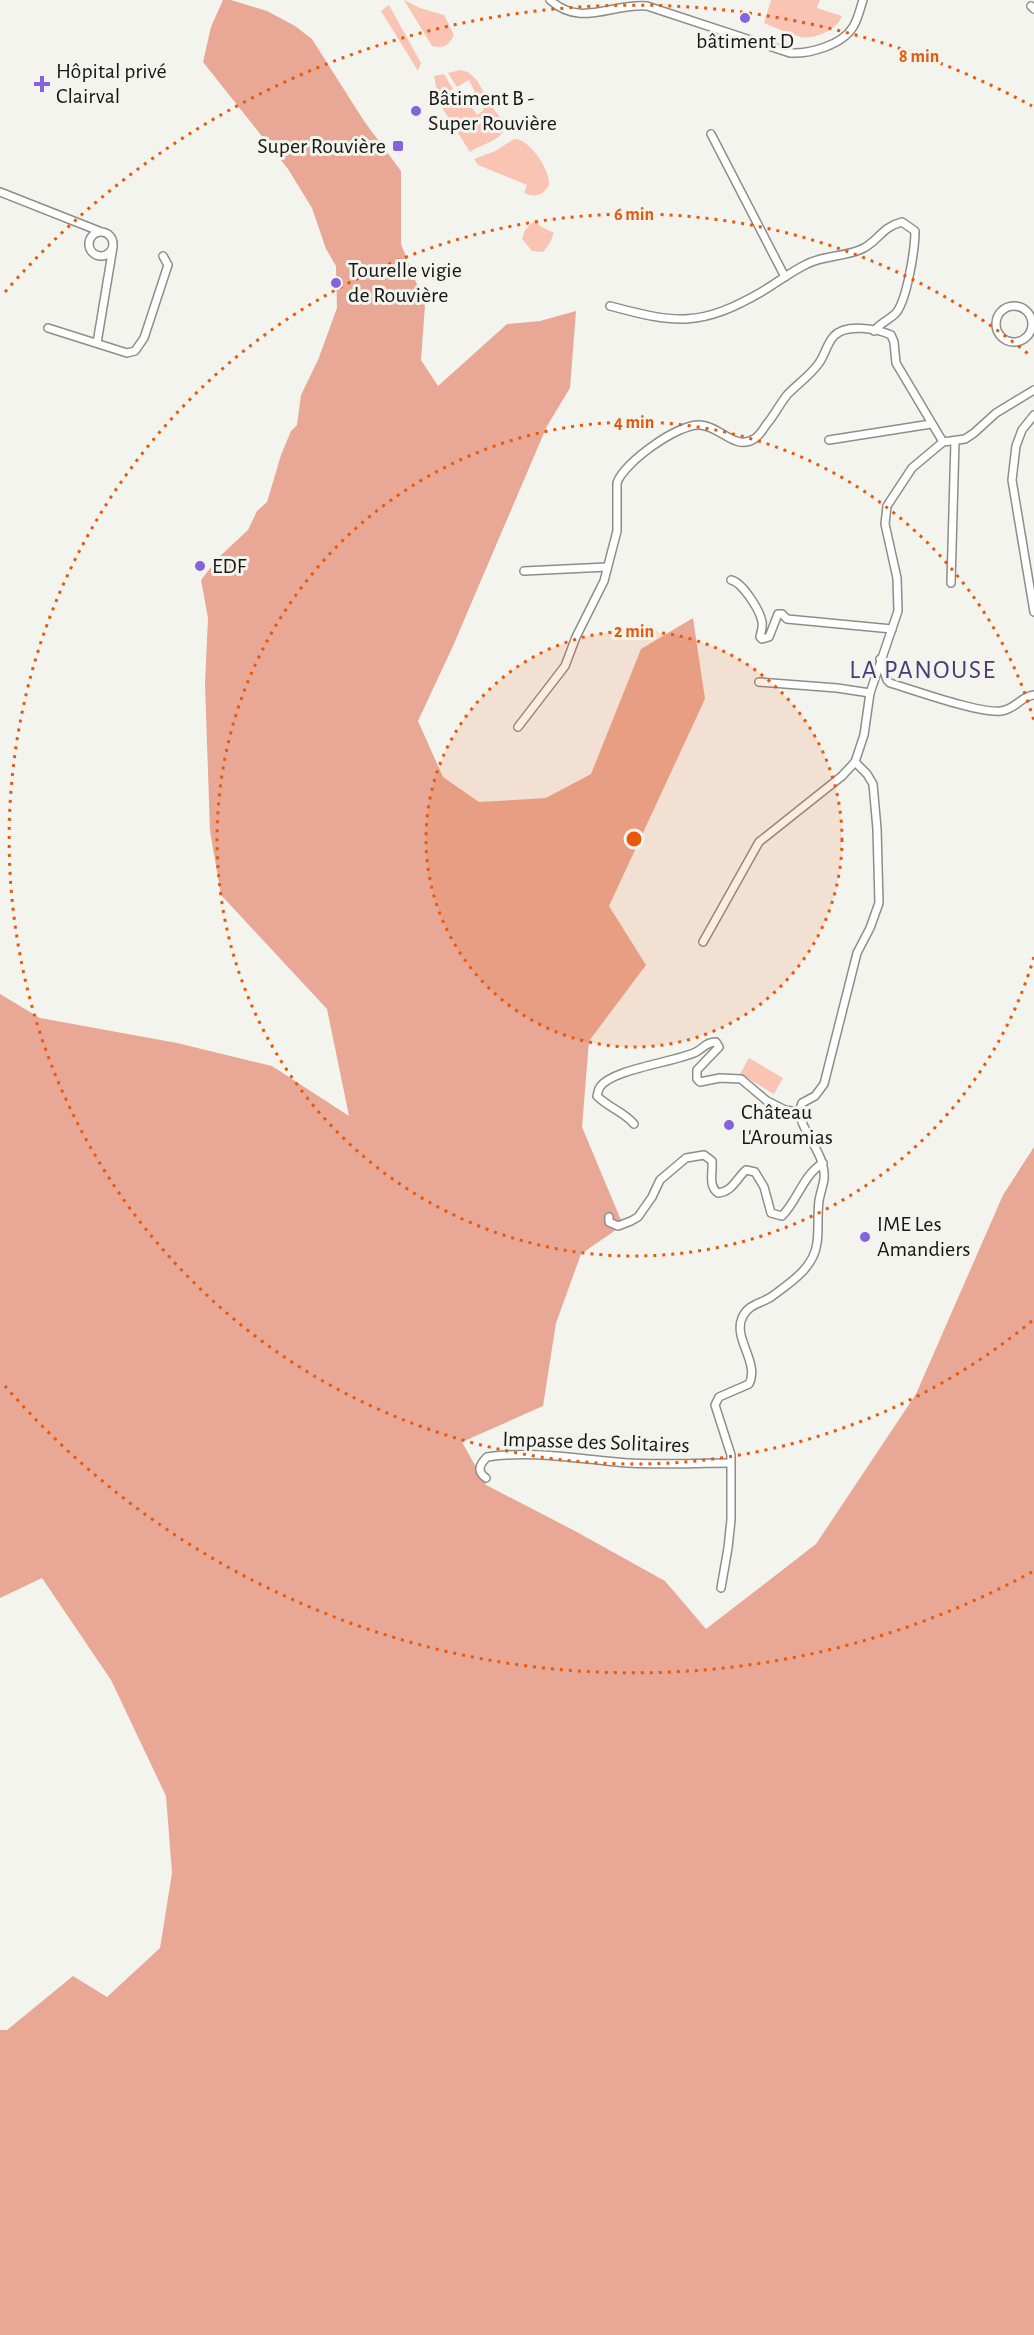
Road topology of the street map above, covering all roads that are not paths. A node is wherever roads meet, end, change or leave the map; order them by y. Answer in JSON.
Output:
{"nodes":[{"id":1,"x":550,"y":0,"type":"edge"},
{"id":2,"x":863,"y":0,"type":"edge"},
{"id":3,"x":711,"y":134,"type":"dead end"},
{"id":4,"x":2,"y":193,"type":"edge"},
{"id":5,"x":0,"y":203,"type":"edge"},
{"id":6,"x":99,"y":231,"type":"junction"},
{"id":7,"x":113,"y":247,"type":"junction"},
{"id":8,"x":163,"y":256,"type":"dead end"},
{"id":9,"x":785,"y":277,"type":"junction"},
{"id":10,"x":610,"y":306,"type":"dead end"},
{"id":11,"x":1032,"y":317,"type":"edge"},
{"id":12,"x":48,"y":328,"type":"dead end"},
{"id":13,"x":874,"y":330,"type":"junction"},
{"id":14,"x":97,"y":343,"type":"junction"},
{"id":15,"x":1034,"y":390,"type":"edge"},
{"id":16,"x":1034,"y":415,"type":"edge"},
{"id":17,"x":932,"y":424,"type":"junction"},
{"id":18,"x":829,"y":440,"type":"dead end"},
{"id":19,"x":955,"y":441,"type":"junction"},
{"id":20,"x":943,"y":442,"type":"junction"},
{"id":21,"x":608,"y":567,"type":"junction"},
{"id":22,"x":524,"y":572,"type":"dead end"},
{"id":23,"x":730,"y":580,"type":"dead end"},
{"id":24,"x":951,"y":583,"type":"dead end"},
{"id":25,"x":1034,"y":612,"type":"edge"},
{"id":26,"x":892,"y":629,"type":"junction"},
{"id":27,"x":880,"y":659,"type":"junction"},
{"id":28,"x":759,"y":682,"type":"dead end"},
{"id":29,"x":870,"y":693,"type":"junction"},
{"id":30,"x":1034,"y":695,"type":"edge"},
{"id":31,"x":518,"y":727,"type":"dead end"},
{"id":32,"x":855,"y":762,"type":"junction"},
{"id":33,"x":703,"y":942,"type":"dead end"},
{"id":34,"x":799,"y":1112,"type":"junction"},
{"id":35,"x":634,"y":1124,"type":"dead end"},
{"id":36,"x":823,"y":1163,"type":"junction"},
{"id":37,"x":609,"y":1216,"type":"dead end"},
{"id":38,"x":730,"y":1463,"type":"junction"},
{"id":39,"x":486,"y":1478,"type":"dead end"},
{"id":40,"x":721,"y":1587,"type":"dead end"}],
"edges":[{"from":1,"to":2,"type":"street"},
{"from":3,"to":9,"type":"street"},
{"from":4,"to":5,"type":"street"},
{"from":4,"to":6,"type":"street"},
{"from":6,"to":7,"type":"street"},
{"from":6,"to":7,"type":"street"},
{"from":7,"to":14,"type":"street"},
{"from":8,"to":14,"type":"street"},
{"from":9,"to":10,"type":"street"},
{"from":9,"to":13,"type":"street"},
{"from":11,"to":11,"type":"street"},
{"from":12,"to":14,"type":"street"},
{"from":13,"to":17,"type":"street"},
{"from":13,"to":21,"type":"street"},
{"from":15,"to":19,"type":"street"},
{"from":16,"to":25,"type":"street"},
{"from":17,"to":18,"type":"street"},
{"from":17,"to":20,"type":"street"},
{"from":19,"to":20,"type":"street"},
{"from":19,"to":24,"type":"street"},
{"from":20,"to":26,"type":"street"},
{"from":21,"to":22,"type":"street"},
{"from":21,"to":31,"type":"street"},
{"from":23,"to":26,"type":"street"},
{"from":26,"to":27,"type":"street"},
{"from":27,"to":29,"type":"street"},
{"from":27,"to":30,"type":"street"},
{"from":28,"to":29,"type":"street"},
{"from":29,"to":32,"type":"street"},
{"from":32,"to":33,"type":"street"},
{"from":32,"to":34,"type":"street"},
{"from":34,"to":35,"type":"street"},
{"from":34,"to":36,"type":"street"},
{"from":36,"to":37,"type":"street"},
{"from":36,"to":38,"type":"street"},
{"from":38,"to":39,"type":"street","name":"Impasse des Solitaires"},
{"from":38,"to":40,"type":"street"}]}
